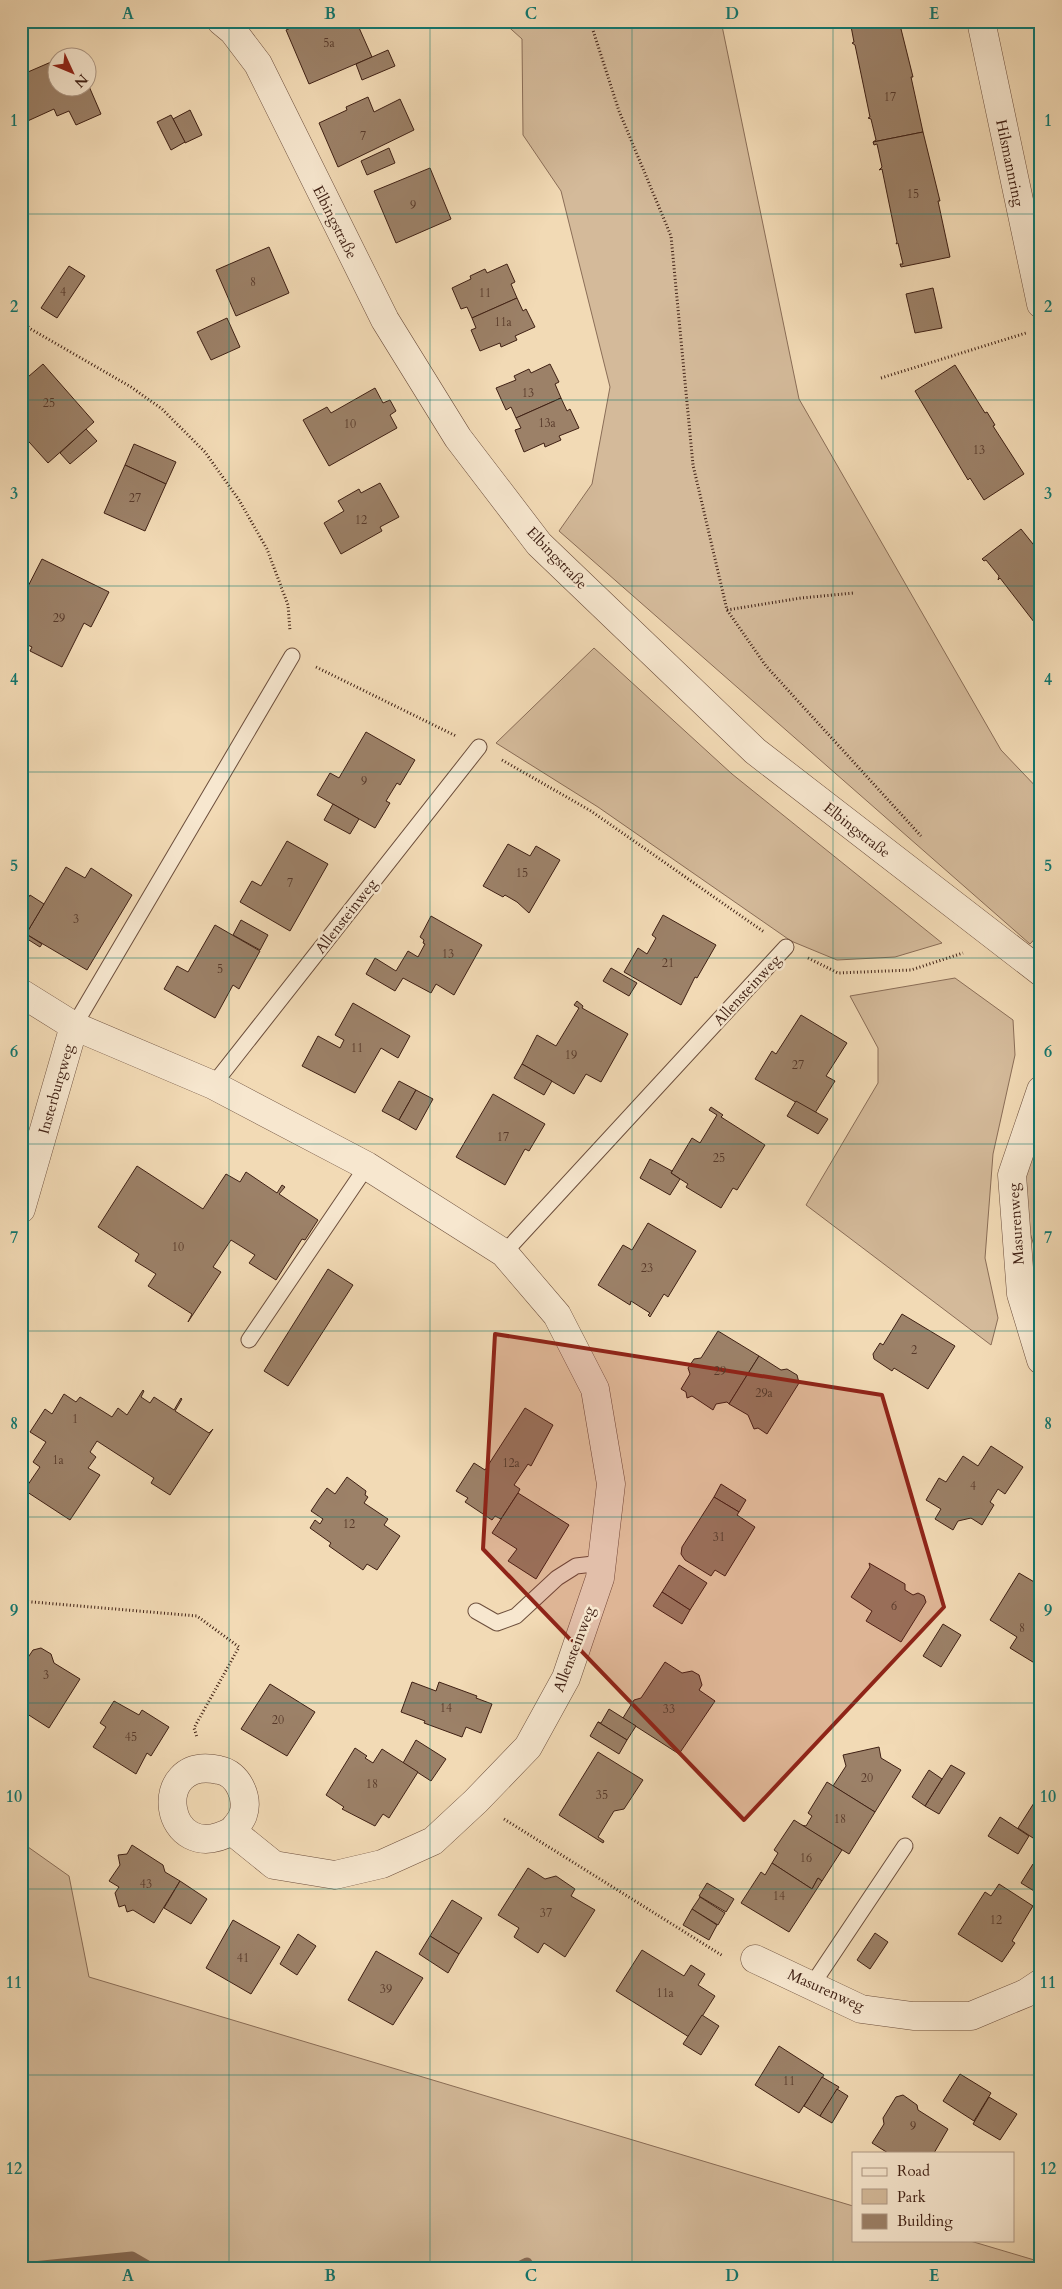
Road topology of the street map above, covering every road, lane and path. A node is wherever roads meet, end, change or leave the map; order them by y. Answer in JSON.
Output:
{"nodes":[{"id":1,"x":221,"y":21,"type":"edge"},
{"id":2,"x":590,"y":21,"type":"edge"},
{"id":3,"x":981,"y":21,"type":"edge"},
{"id":4,"x":1041,"y":304,"type":"edge"},
{"id":5,"x":21,"y":319,"type":"edge"},
{"id":6,"x":1031,"y":331,"type":"dead end"},
{"id":7,"x":881,"y":378,"type":"dead end"},
{"id":8,"x":854,"y":593,"type":"dead end"},
{"id":9,"x":727,"y":610,"type":"junction"},
{"id":10,"x":292,"y":656,"type":"junction"},
{"id":11,"x":479,"y":747,"type":"junction"},
{"id":12,"x":926,"y":842,"type":"dead end"},
{"id":13,"x":999,"y":940,"type":"junction"},
{"id":14,"x":786,"y":947,"type":"junction"},
{"id":15,"x":1041,"y":972,"type":"edge"},
{"id":16,"x":21,"y":993,"type":"edge"},
{"id":17,"x":74,"y":1026,"type":"junction"},
{"id":18,"x":213,"y":1085,"type":"junction"},
{"id":19,"x":1041,"y":1090,"type":"edge"},
{"id":20,"x":367,"y":1166,"type":"junction"},
{"id":21,"x":21,"y":1209,"type":"edge"},
{"id":22,"x":504,"y":1253,"type":"junction"},
{"id":23,"x":249,"y":1340,"type":"dead end"},
{"id":24,"x":1041,"y":1360,"type":"edge"},
{"id":25,"x":602,"y":1563,"type":"junction"},
{"id":26,"x":21,"y":1601,"type":"edge"},
{"id":27,"x":476,"y":1611,"type":"dead end"},
{"id":28,"x":205,"y":1766,"type":"junction"},
{"id":29,"x":476,"y":1801,"type":"junction"},
{"id":30,"x":232,"y":1831,"type":"junction"},
{"id":31,"x":905,"y":1846,"type":"dead end"},
{"id":32,"x":756,"y":1959,"type":"joint"},
{"id":33,"x":1041,"y":1983,"type":"edge"},
{"id":34,"x":812,"y":1985,"type":"junction"}],
"edges":[{"from":1,"to":13,"type":"street","name":"Elbingstraße"},
{"from":2,"to":9,"type":"path"},
{"from":3,"to":4,"type":"street","name":"Hilsmannring"},
{"from":5,"to":10,"type":"path"},
{"from":6,"to":7,"type":"path"},
{"from":8,"to":9,"type":"path"},
{"from":9,"to":12,"type":"path"},
{"from":10,"to":11,"type":"path"},
{"from":10,"to":17,"type":"lane"},
{"from":11,"to":14,"type":"path"},
{"from":11,"to":18,"type":"lane","name":"Allensteinweg"},
{"from":13,"to":14,"type":"path"},
{"from":13,"to":15,"type":"street","name":"Elbingstraße"},
{"from":14,"to":22,"type":"lane","name":"Allensteinweg"},
{"from":16,"to":17,"type":"street","name":"Allensteinweg"},
{"from":17,"to":18,"type":"street","name":"Allensteinweg"},
{"from":17,"to":21,"type":"street","name":"Insterburgweg"},
{"from":18,"to":20,"type":"street","name":"Allensteinweg"},
{"from":19,"to":24,"type":"street","name":"Masurenweg"},
{"from":20,"to":22,"type":"street","name":"Allensteinweg"},
{"from":20,"to":23,"type":"lane"},
{"from":22,"to":25,"type":"street","name":"Allensteinweg"},
{"from":25,"to":27,"type":"lane"},
{"from":25,"to":29,"type":"street","name":"Allensteinweg"},
{"from":26,"to":28,"type":"path"},
{"from":28,"to":30,"type":"street"},
{"from":28,"to":30,"type":"street"},
{"from":29,"to":30,"type":"street","name":"Allensteinweg"},
{"from":29,"to":32,"type":"path"},
{"from":31,"to":34,"type":"lane"},
{"from":32,"to":34,"type":"street","name":"Masurenweg"},
{"from":33,"to":34,"type":"street","name":"Masurenweg"}]}
